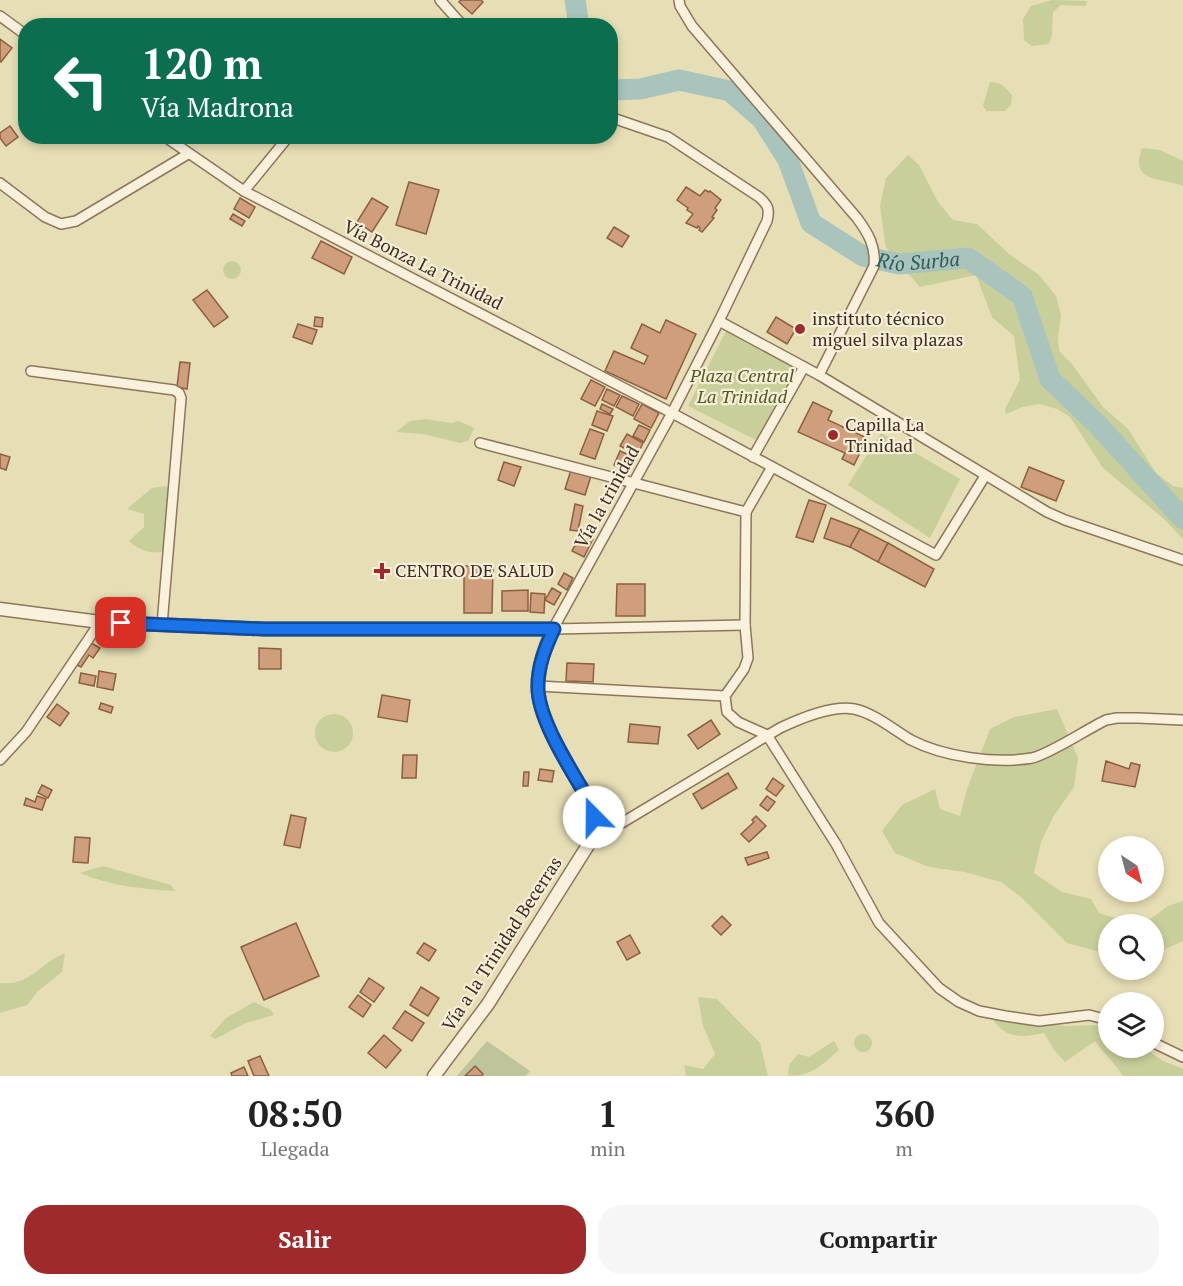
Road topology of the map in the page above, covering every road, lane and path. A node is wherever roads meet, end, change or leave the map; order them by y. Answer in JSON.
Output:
{"nodes":[{"id":1,"x":440,"y":0,"type":"edge"},
{"id":2,"x":679,"y":0,"type":"edge"},
{"id":3,"x":0,"y":16,"type":"edge"},
{"id":4,"x":456,"y":18,"type":"edge"},
{"id":5,"x":18,"y":29,"type":"edge"},
{"id":6,"x":618,"y":120,"type":"edge"},
{"id":7,"x":175,"y":144,"type":"edge"},
{"id":8,"x":282,"y":144,"type":"edge"},
{"id":9,"x":188,"y":154,"type":"junction"},
{"id":10,"x":0,"y":183,"type":"edge"},
{"id":11,"x":244,"y":191,"type":"junction"},
{"id":12,"x":719,"y":321,"type":"junction"},
{"id":13,"x":804,"y":367,"type":"junction"},
{"id":14,"x":31,"y":371,"type":"dead end"},
{"id":15,"x":819,"y":375,"type":"junction"},
{"id":16,"x":672,"y":413,"type":"junction"},
{"id":17,"x":480,"y":443,"type":"dead end"},
{"id":18,"x":753,"y":457,"type":"junction"},
{"id":19,"x":772,"y":467,"type":"junction"},
{"id":20,"x":984,"y":476,"type":"junction"},
{"id":21,"x":634,"y":483,"type":"junction"},
{"id":22,"x":746,"y":512,"type":"junction"},
{"id":23,"x":1183,"y":560,"type":"edge"},
{"id":24,"x":0,"y":609,"type":"edge"},
{"id":25,"x":100,"y":622,"type":"junction"},
{"id":26,"x":162,"y":625,"type":"junction"},
{"id":27,"x":745,"y":625,"type":"junction"},
{"id":28,"x":554,"y":629,"type":"junction"},
{"id":29,"x":538,"y":686,"type":"junction"},
{"id":30,"x":725,"y":696,"type":"junction"},
{"id":31,"x":1183,"y":720,"type":"edge"},
{"id":32,"x":767,"y":735,"type":"junction"},
{"id":33,"x":0,"y":760,"type":"edge"},
{"id":34,"x":590,"y":842,"type":"junction"},
{"id":35,"x":1098,"y":1017,"type":"edge"},
{"id":36,"x":1164,"y":1048,"type":"edge"},
{"id":37,"x":1183,"y":1057,"type":"edge"},
{"id":38,"x":434,"y":1076,"type":"edge"}],
"edges":[{"from":1,"to":4,"type":"street"},
{"from":2,"to":15,"type":"street"},
{"from":3,"to":5,"type":"street"},
{"from":6,"to":12,"type":"street","name":"Vía la trinidad"},
{"from":7,"to":9,"type":"street","name":"Vía Bonza La Trinidad"},
{"from":8,"to":11,"type":"street"},
{"from":9,"to":10,"type":"street"},
{"from":9,"to":11,"type":"street","name":"Vía Bonza La Trinidad"},
{"from":11,"to":16,"type":"street","name":"Vía Bonza La Trinidad"},
{"from":12,"to":13,"type":"street"},
{"from":12,"to":16,"type":"street","name":"Vía la trinidad"},
{"from":13,"to":15,"type":"street"},
{"from":13,"to":18,"type":"street"},
{"from":14,"to":26,"type":"street"},
{"from":15,"to":20,"type":"street"},
{"from":16,"to":18,"type":"street","name":"Vía Bonza La Trinidad"},
{"from":16,"to":21,"type":"street","name":"Vía la trinidad"},
{"from":17,"to":21,"type":"street"},
{"from":18,"to":19,"type":"street","name":"Vía Bonza La Trinidad"},
{"from":19,"to":20,"type":"street","name":"Vía Bonza La Trinidad"},
{"from":19,"to":22,"type":"street"},
{"from":20,"to":23,"type":"street"},
{"from":21,"to":22,"type":"street"},
{"from":21,"to":28,"type":"street","name":"Vía la trinidad"},
{"from":22,"to":27,"type":"street"},
{"from":24,"to":25,"type":"street"},
{"from":25,"to":26,"type":"street"},
{"from":25,"to":33,"type":"street"},
{"from":26,"to":28,"type":"street"},
{"from":27,"to":28,"type":"street"},
{"from":27,"to":30,"type":"street"},
{"from":28,"to":29,"type":"street","name":"Vía a la Trinidad Becerras"},
{"from":29,"to":30,"type":"street"},
{"from":29,"to":34,"type":"street","name":"Vía a la Trinidad Becerras"},
{"from":30,"to":32,"type":"street"},
{"from":31,"to":32,"type":"street"},
{"from":32,"to":34,"type":"street"},
{"from":32,"to":35,"type":"street"},
{"from":34,"to":38,"type":"street","name":"Vía a la Trinidad Becerras"},
{"from":36,"to":37,"type":"street"}]}
